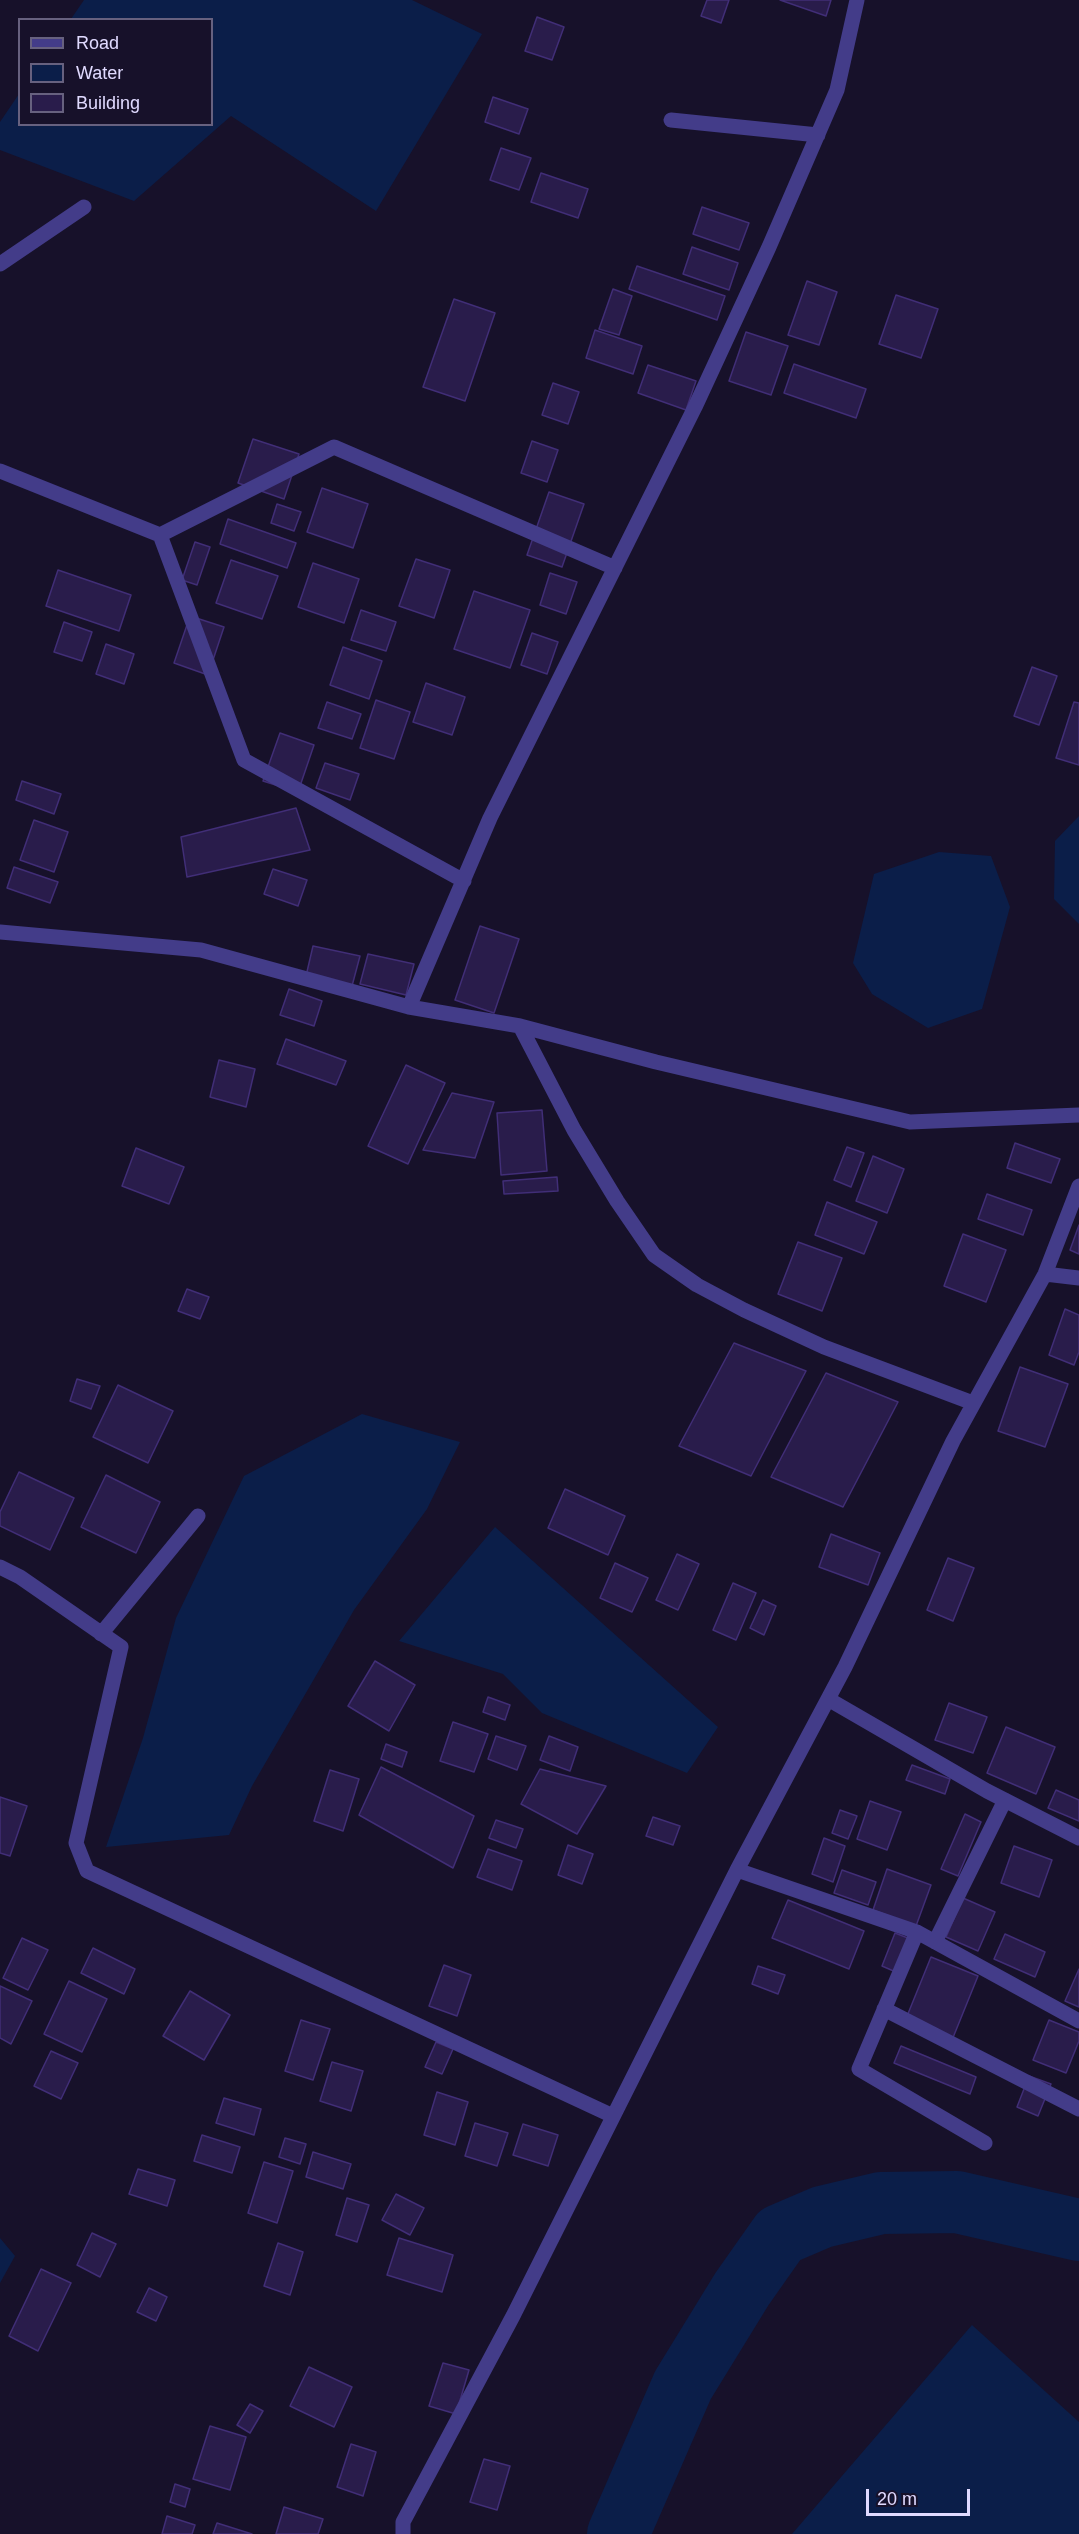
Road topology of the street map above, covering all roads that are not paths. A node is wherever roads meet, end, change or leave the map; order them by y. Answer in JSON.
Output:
{"nodes":[{"id":1,"x":857,"y":0,"type":"edge"},
{"id":2,"x":671,"y":120,"type":"dead end"},
{"id":3,"x":818,"y":135,"type":"junction"},
{"id":4,"x":84,"y":207,"type":"dead end"},
{"id":5,"x":0,"y":264,"type":"edge"},
{"id":6,"x":0,"y":471,"type":"edge"},
{"id":7,"x":160,"y":535,"type":"junction"},
{"id":8,"x":615,"y":568,"type":"junction"},
{"id":9,"x":464,"y":881,"type":"junction"},
{"id":10,"x":0,"y":932,"type":"edge"},
{"id":11,"x":409,"y":1007,"type":"junction"},
{"id":12,"x":520,"y":1026,"type":"junction"},
{"id":13,"x":1079,"y":1116,"type":"edge"},
{"id":14,"x":1079,"y":1186,"type":"edge"},
{"id":15,"x":1044,"y":1274,"type":"junction"},
{"id":16,"x":1079,"y":1278,"type":"edge"},
{"id":17,"x":974,"y":1402,"type":"junction"},
{"id":18,"x":198,"y":1516,"type":"dead end"},
{"id":19,"x":0,"y":1567,"type":"edge"},
{"id":20,"x":101,"y":1634,"type":"junction"},
{"id":21,"x":828,"y":1699,"type":"junction"},
{"id":22,"x":1005,"y":1800,"type":"junction"},
{"id":23,"x":1079,"y":1838,"type":"edge"},
{"id":24,"x":736,"y":1870,"type":"junction"},
{"id":25,"x":917,"y":1932,"type":"junction"},
{"id":26,"x":935,"y":1942,"type":"junction"},
{"id":27,"x":884,"y":2009,"type":"junction"},
{"id":28,"x":1079,"y":2021,"type":"edge"},
{"id":29,"x":1079,"y":2109,"type":"edge"},
{"id":30,"x":613,"y":2116,"type":"junction"},
{"id":31,"x":985,"y":2142,"type":"dead end"},
{"id":32,"x":403,"y":2534,"type":"edge"}],
"edges":[{"from":1,"to":3,"type":"street"},
{"from":2,"to":3,"type":"street"},
{"from":3,"to":8,"type":"street"},
{"from":4,"to":5,"type":"street"},
{"from":6,"to":7,"type":"street"},
{"from":7,"to":8,"type":"street"},
{"from":7,"to":9,"type":"street"},
{"from":8,"to":9,"type":"street"},
{"from":9,"to":11,"type":"street"},
{"from":10,"to":11,"type":"street"},
{"from":11,"to":12,"type":"street"},
{"from":12,"to":13,"type":"street"},
{"from":12,"to":17,"type":"street"},
{"from":14,"to":15,"type":"street"},
{"from":15,"to":16,"type":"street"},
{"from":15,"to":17,"type":"street"},
{"from":17,"to":21,"type":"street"},
{"from":18,"to":20,"type":"street"},
{"from":19,"to":20,"type":"street"},
{"from":20,"to":30,"type":"street"},
{"from":21,"to":22,"type":"street"},
{"from":21,"to":24,"type":"street"},
{"from":22,"to":23,"type":"street"},
{"from":22,"to":26,"type":"street"},
{"from":24,"to":25,"type":"street"},
{"from":24,"to":30,"type":"street"},
{"from":25,"to":26,"type":"street"},
{"from":25,"to":27,"type":"street"},
{"from":26,"to":28,"type":"street"},
{"from":27,"to":29,"type":"street"},
{"from":27,"to":31,"type":"street"},
{"from":30,"to":32,"type":"street"}]}
